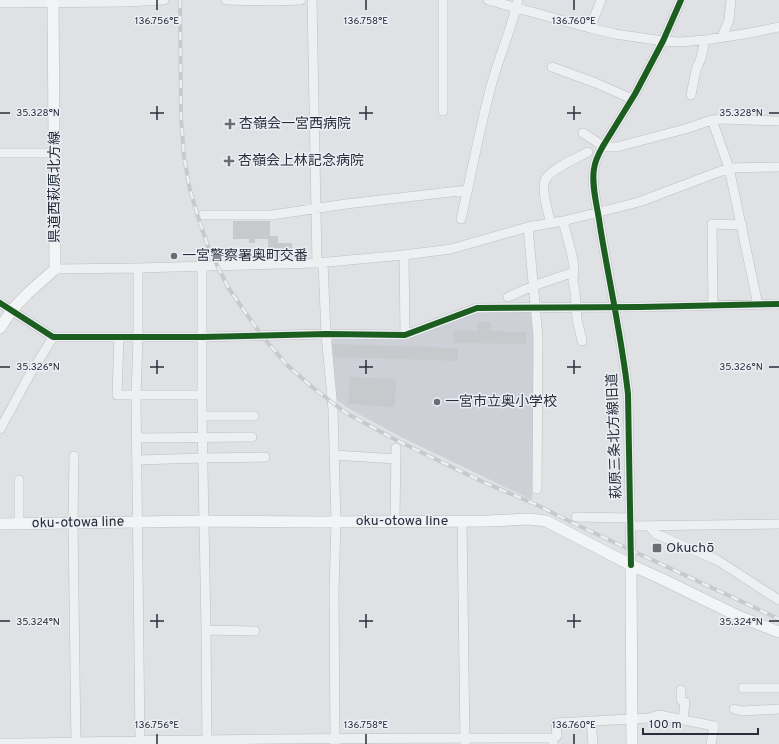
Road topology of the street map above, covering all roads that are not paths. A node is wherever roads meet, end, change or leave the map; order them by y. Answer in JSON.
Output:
{"nodes":[{"id":1,"x":164,"y":0,"type":"edge"},
{"id":2,"x":226,"y":0,"type":"edge"},
{"id":3,"x":302,"y":0,"type":"edge"},
{"id":4,"x":312,"y":0,"type":"edge"},
{"id":5,"x":443,"y":0,"type":"edge"},
{"id":6,"x":488,"y":0,"type":"edge"},
{"id":7,"x":601,"y":0,"type":"edge"},
{"id":8,"x":681,"y":0,"type":"edge"},
{"id":9,"x":731,"y":0,"type":"edge"},
{"id":10,"x":53,"y":1,"type":"edge"},
{"id":11,"x":0,"y":3,"type":"edge"},
{"id":12,"x":517,"y":4,"type":"edge"},
{"id":13,"x":779,"y":27,"type":"edge"},
{"id":14,"x":590,"y":28,"type":"junction"},
{"id":15,"x":722,"y":37,"type":"junction"},
{"id":16,"x":705,"y":40,"type":"junction"},
{"id":17,"x":663,"y":41,"type":"junction"},
{"id":18,"x":552,"y":67,"type":"dead end"},
{"id":19,"x":691,"y":95,"type":"dead end"},
{"id":20,"x":632,"y":99,"type":"junction"},
{"id":21,"x":442,"y":111,"type":"dead end"},
{"id":22,"x":712,"y":120,"type":"junction"},
{"id":23,"x":779,"y":121,"type":"edge"},
{"id":24,"x":603,"y":146,"type":"junction"},
{"id":25,"x":588,"y":152,"type":"junction"},
{"id":26,"x":0,"y":153,"type":"edge"},
{"id":27,"x":54,"y":153,"type":"junction"},
{"id":28,"x":598,"y":155,"type":"junction"},
{"id":29,"x":779,"y":167,"type":"edge"},
{"id":30,"x":729,"y":168,"type":"junction"},
{"id":31,"x":468,"y":190,"type":"junction"},
{"id":32,"x":316,"y":209,"type":"junction"},
{"id":33,"x":598,"y":212,"type":"junction"},
{"id":34,"x":203,"y":215,"type":"dead end"},
{"id":35,"x":461,"y":219,"type":"dead end"},
{"id":36,"x":563,"y":221,"type":"junction"},
{"id":37,"x":551,"y":223,"type":"junction"},
{"id":38,"x":742,"y":225,"type":"junction"},
{"id":39,"x":528,"y":227,"type":"junction"},
{"id":40,"x":404,"y":255,"type":"junction"},
{"id":41,"x":320,"y":263,"type":"junction"},
{"id":42,"x":202,"y":266,"type":"junction"},
{"id":43,"x":138,"y":268,"type":"junction"},
{"id":44,"x":55,"y":269,"type":"junction"},
{"id":45,"x":574,"y":272,"type":"junction"},
{"id":46,"x":533,"y":286,"type":"junction"},
{"id":47,"x":508,"y":297,"type":"dead end"},
{"id":48,"x":0,"y":303,"type":"edge"},
{"id":49,"x":779,"y":304,"type":"edge"},
{"id":50,"x":713,"y":305,"type":"junction"},
{"id":51,"x":758,"y":305,"type":"junction"},
{"id":52,"x":577,"y":307,"type":"junction"},
{"id":53,"x":614,"y":307,"type":"junction"},
{"id":54,"x":536,"y":308,"type":"junction"},
{"id":55,"x":12,"y":310,"type":"junction"},
{"id":56,"x":0,"y":328,"type":"edge"},
{"id":57,"x":326,"y":334,"type":"junction"},
{"id":58,"x":405,"y":335,"type":"junction"},
{"id":59,"x":119,"y":337,"type":"junction"},
{"id":60,"x":138,"y":337,"type":"junction"},
{"id":61,"x":202,"y":337,"type":"junction"},
{"id":62,"x":53,"y":338,"type":"junction"},
{"id":63,"x":582,"y":341,"type":"dead end"},
{"id":64,"x":136,"y":395,"type":"junction"},
{"id":65,"x":202,"y":395,"type":"junction"},
{"id":66,"x":202,"y":416,"type":"junction"},
{"id":67,"x":254,"y":416,"type":"dead end"},
{"id":68,"x":0,"y":429,"type":"edge"},
{"id":69,"x":203,"y":437,"type":"junction"},
{"id":70,"x":252,"y":437,"type":"dead end"},
{"id":71,"x":137,"y":438,"type":"junction"},
{"id":72,"x":396,"y":448,"type":"dead end"},
{"id":73,"x":334,"y":454,"type":"junction"},
{"id":74,"x":74,"y":456,"type":"dead end"},
{"id":75,"x":265,"y":457,"type":"dead end"},
{"id":76,"x":203,"y":458,"type":"junction"},
{"id":77,"x":396,"y":459,"type":"junction"},
{"id":78,"x":137,"y":460,"type":"junction"},
{"id":79,"x":19,"y":480,"type":"dead end"},
{"id":80,"x":537,"y":489,"type":"dead end"},
{"id":81,"x":576,"y":517,"type":"dead end"},
{"id":82,"x":204,"y":521,"type":"junction"},
{"id":83,"x":395,"y":521,"type":"junction"},
{"id":84,"x":462,"y":521,"type":"junction"},
{"id":85,"x":138,"y":522,"type":"junction"},
{"id":86,"x":336,"y":522,"type":"junction"},
{"id":87,"x":630,"y":522,"type":"junction"},
{"id":88,"x":73,"y":523,"type":"junction"},
{"id":89,"x":0,"y":524,"type":"edge"},
{"id":90,"x":19,"y":524,"type":"junction"},
{"id":91,"x":779,"y":524,"type":"edge"},
{"id":92,"x":649,"y":526,"type":"junction"},
{"id":93,"x":631,"y":565,"type":"junction"},
{"id":94,"x":779,"y":600,"type":"edge"},
{"id":95,"x":206,"y":630,"type":"junction"},
{"id":96,"x":255,"y":631,"type":"dead end"},
{"id":97,"x":779,"y":632,"type":"edge"},
{"id":98,"x":743,"y":688,"type":"dead end"},
{"id":99,"x":779,"y":688,"type":"edge"},
{"id":100,"x":681,"y":690,"type":"dead end"},
{"id":101,"x":734,"y":709,"type":"dead end"},
{"id":102,"x":779,"y":709,"type":"edge"},
{"id":103,"x":584,"y":719,"type":"junction"},
{"id":104,"x":633,"y":719,"type":"junction"},
{"id":105,"x":683,"y":720,"type":"junction"},
{"id":106,"x":140,"y":741,"type":"junction"},
{"id":107,"x":335,"y":741,"type":"edge"},
{"id":108,"x":465,"y":741,"type":"edge"},
{"id":109,"x":553,"y":741,"type":"edge"},
{"id":110,"x":207,"y":742,"type":"edge"},
{"id":111,"x":0,"y":744,"type":"edge"},
{"id":112,"x":76,"y":744,"type":"edge"},
{"id":113,"x":593,"y":744,"type":"edge"},
{"id":114,"x":632,"y":744,"type":"edge"},
{"id":115,"x":711,"y":744,"type":"edge"}],
"edges":[{"from":1,"to":10,"type":"street"},
{"from":2,"to":3,"type":"street"},
{"from":4,"to":32,"type":"street"},
{"from":5,"to":21,"type":"street"},
{"from":6,"to":12,"type":"street"},
{"from":7,"to":14,"type":"street"},
{"from":8,"to":17,"type":"street","name":"萩原三条北方線旧道"},
{"from":9,"to":15,"type":"street"},
{"from":10,"to":11,"type":"street"},
{"from":10,"to":27,"type":"main road","name":"県道西萩原北方線"},
{"from":12,"to":14,"type":"street"},
{"from":12,"to":31,"type":"street"},
{"from":13,"to":15,"type":"street"},
{"from":14,"to":17,"type":"street"},
{"from":15,"to":16,"type":"street"},
{"from":16,"to":17,"type":"street"},
{"from":16,"to":19,"type":"street"},
{"from":17,"to":20,"type":"street","name":"萩原三条北方線旧道"},
{"from":18,"to":20,"type":"street"},
{"from":20,"to":24,"type":"street","name":"萩原三条北方線旧道"},
{"from":22,"to":23,"type":"street"},
{"from":22,"to":24,"type":"street"},
{"from":22,"to":30,"type":"street"},
{"from":24,"to":25,"type":"street"},
{"from":24,"to":28,"type":"street","name":"萩原三条北方線旧道"},
{"from":25,"to":28,"type":"street"},
{"from":25,"to":37,"type":"street"},
{"from":26,"to":27,"type":"street"},
{"from":27,"to":44,"type":"main road","name":"県道西萩原北方線"},
{"from":28,"to":33,"type":"street","name":"萩原三条北方線旧道"},
{"from":29,"to":30,"type":"street"},
{"from":30,"to":33,"type":"street"},
{"from":30,"to":38,"type":"street"},
{"from":31,"to":32,"type":"street"},
{"from":31,"to":35,"type":"street"},
{"from":32,"to":34,"type":"street"},
{"from":32,"to":41,"type":"street"},
{"from":33,"to":36,"type":"street"},
{"from":33,"to":53,"type":"street","name":"萩原三条北方線旧道"},
{"from":36,"to":37,"type":"street"},
{"from":36,"to":45,"type":"street"},
{"from":37,"to":39,"type":"street"},
{"from":38,"to":50,"type":"street"},
{"from":38,"to":51,"type":"street"},
{"from":39,"to":40,"type":"street"},
{"from":39,"to":46,"type":"street"},
{"from":40,"to":41,"type":"street"},
{"from":40,"to":58,"type":"street"},
{"from":41,"to":42,"type":"street"},
{"from":41,"to":57,"type":"street"},
{"from":42,"to":43,"type":"street"},
{"from":42,"to":61,"type":"street"},
{"from":43,"to":44,"type":"street"},
{"from":43,"to":60,"type":"street"},
{"from":44,"to":55,"type":"main road"},
{"from":45,"to":46,"type":"street"},
{"from":45,"to":52,"type":"street"},
{"from":46,"to":47,"type":"street"},
{"from":46,"to":54,"type":"street"},
{"from":48,"to":55,"type":"street"},
{"from":49,"to":51,"type":"street"},
{"from":50,"to":51,"type":"street"},
{"from":50,"to":53,"type":"street"},
{"from":52,"to":53,"type":"street"},
{"from":52,"to":54,"type":"street"},
{"from":52,"to":63,"type":"street"},
{"from":53,"to":87,"type":"street","name":"萩原三条北方線旧道"},
{"from":54,"to":58,"type":"street"},
{"from":54,"to":80,"type":"street"},
{"from":55,"to":56,"type":"main road"},
{"from":55,"to":62,"type":"street"},
{"from":57,"to":58,"type":"street"},
{"from":57,"to":61,"type":"street"},
{"from":57,"to":73,"type":"street"},
{"from":59,"to":60,"type":"street"},
{"from":59,"to":62,"type":"street"},
{"from":59,"to":64,"type":"street"},
{"from":60,"to":61,"type":"street"},
{"from":60,"to":64,"type":"street"},
{"from":61,"to":65,"type":"street"},
{"from":62,"to":68,"type":"street"},
{"from":64,"to":65,"type":"street"},
{"from":64,"to":71,"type":"street"},
{"from":65,"to":66,"type":"street"},
{"from":66,"to":67,"type":"street"},
{"from":66,"to":69,"type":"street"},
{"from":69,"to":70,"type":"street"},
{"from":69,"to":71,"type":"street"},
{"from":69,"to":76,"type":"street"},
{"from":71,"to":78,"type":"street"},
{"from":72,"to":77,"type":"street"},
{"from":73,"to":77,"type":"street"},
{"from":73,"to":86,"type":"street"},
{"from":74,"to":88,"type":"street"},
{"from":75,"to":76,"type":"street"},
{"from":76,"to":78,"type":"street"},
{"from":76,"to":82,"type":"street"},
{"from":77,"to":83,"type":"street"},
{"from":78,"to":85,"type":"street"},
{"from":79,"to":90,"type":"street"},
{"from":81,"to":87,"type":"street"},
{"from":82,"to":85,"type":"main road","name":"oku-otowa line"},
{"from":82,"to":86,"type":"main road","name":"oku-otowa line"},
{"from":82,"to":95,"type":"street"},
{"from":83,"to":84,"type":"main road","name":"oku-otowa line"},
{"from":83,"to":86,"type":"main road","name":"oku-otowa line"},
{"from":84,"to":93,"type":"main road","name":"oku-otowa line"},
{"from":84,"to":108,"type":"street"},
{"from":85,"to":88,"type":"main road","name":"oku-otowa line"},
{"from":85,"to":106,"type":"street"},
{"from":86,"to":107,"type":"street"},
{"from":87,"to":92,"type":"street"},
{"from":87,"to":93,"type":"street","name":"萩原三条北方線旧道"},
{"from":88,"to":90,"type":"main road","name":"oku-otowa line"},
{"from":88,"to":112,"type":"street"},
{"from":89,"to":90,"type":"main road","name":"oku-otowa line"},
{"from":91,"to":92,"type":"street"},
{"from":92,"to":94,"type":"street"},
{"from":93,"to":97,"type":"main road","name":"oku-otowa line"},
{"from":93,"to":104,"type":"main road"},
{"from":95,"to":96,"type":"street"},
{"from":95,"to":110,"type":"street"},
{"from":98,"to":99,"type":"street"},
{"from":100,"to":105,"type":"street"},
{"from":101,"to":102,"type":"street"},
{"from":103,"to":104,"type":"street"},
{"from":103,"to":109,"type":"street"},
{"from":103,"to":113,"type":"street"},
{"from":104,"to":105,"type":"street"},
{"from":104,"to":114,"type":"main road"},
{"from":105,"to":115,"type":"street"},
{"from":106,"to":110,"type":"street"},
{"from":106,"to":112,"type":"street"},
{"from":107,"to":108,"type":"street"},
{"from":107,"to":110,"type":"street"},
{"from":108,"to":109,"type":"street"},
{"from":111,"to":112,"type":"street"}]}
